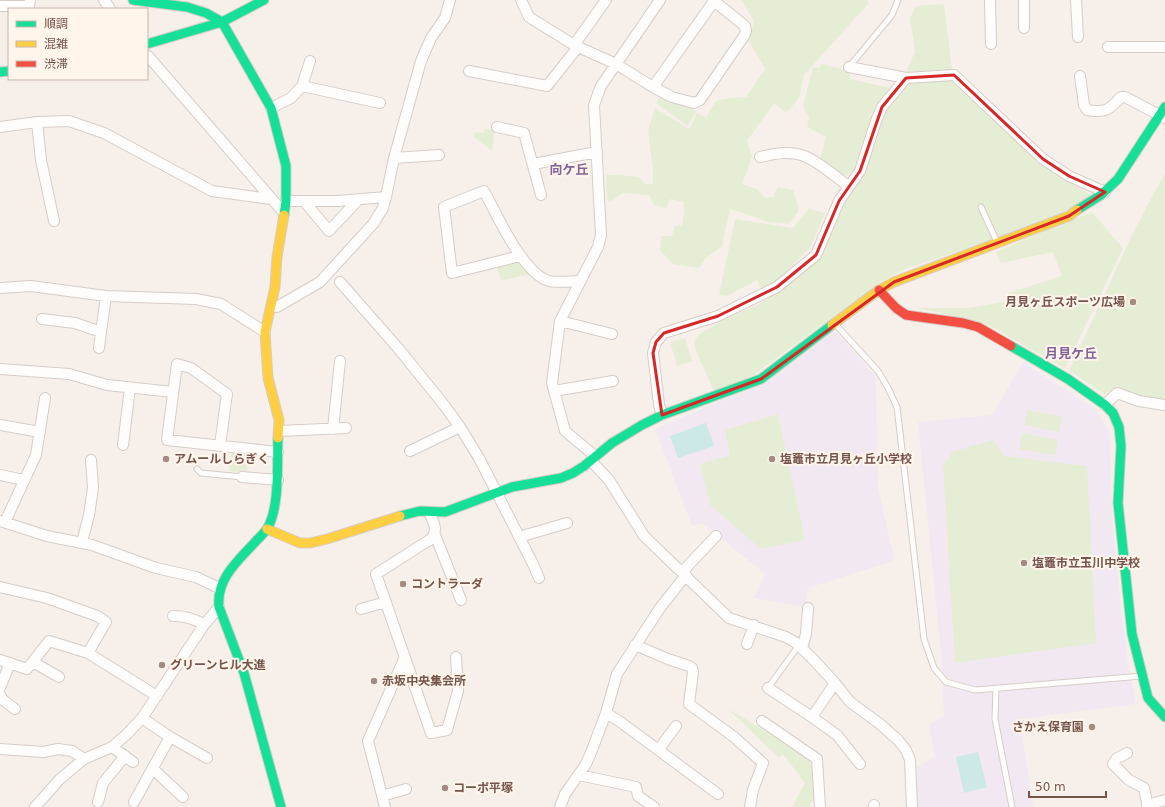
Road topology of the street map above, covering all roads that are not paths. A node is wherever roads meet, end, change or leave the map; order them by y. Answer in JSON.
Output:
{"nodes":[{"id":1,"x":30,"y":0,"type":"edge"},
{"id":2,"x":133,"y":0,"type":"edge"},
{"id":3,"x":264,"y":0,"type":"edge"},
{"id":4,"x":450,"y":0,"type":"edge"},
{"id":5,"x":522,"y":0,"type":"edge"},
{"id":6,"x":606,"y":0,"type":"edge"},
{"id":7,"x":660,"y":0,"type":"edge"},
{"id":8,"x":713,"y":0,"type":"edge"},
{"id":9,"x":898,"y":0,"type":"edge"},
{"id":10,"x":990,"y":0,"type":"edge"},
{"id":11,"x":1024,"y":0,"type":"edge"},
{"id":12,"x":1076,"y":0,"type":"edge"},
{"id":13,"x":0,"y":6,"type":"edge"},
{"id":14,"x":222,"y":22,"type":"junction"},
{"id":15,"x":1024,"y":28,"type":"dead end"},
{"id":16,"x":1078,"y":37,"type":"dead end"},
{"id":17,"x":148,"y":44,"type":"edge"},
{"id":18,"x":991,"y":44,"type":"dead end"},
{"id":19,"x":576,"y":46,"type":"junction"},
{"id":20,"x":1108,"y":47,"type":"dead end"},
{"id":21,"x":1165,"y":47,"type":"edge"},
{"id":22,"x":148,"y":56,"type":"dead end"},
{"id":23,"x":310,"y":61,"type":"dead end"},
{"id":24,"x":616,"y":64,"type":"junction"},
{"id":25,"x":849,"y":67,"type":"joint"},
{"id":26,"x":469,"y":71,"type":"dead end"},
{"id":27,"x":1080,"y":76,"type":"dead end"},
{"id":28,"x":906,"y":78,"type":"junction"},
{"id":29,"x":302,"y":86,"type":"junction"},
{"id":30,"x":653,"y":87,"type":"junction"},
{"id":31,"x":380,"y":103,"type":"dead end"},
{"id":32,"x":271,"y":108,"type":"junction"},
{"id":33,"x":1163,"y":113,"type":"edge"},
{"id":34,"x":36,"y":122,"type":"junction"},
{"id":35,"x":0,"y":127,"type":"edge"},
{"id":36,"x":497,"y":127,"type":"dead end"},
{"id":37,"x":597,"y":152,"type":"junction"},
{"id":38,"x":439,"y":155,"type":"dead end"},
{"id":39,"x":760,"y":157,"type":"dead end"},
{"id":40,"x":394,"y":158,"type":"junction"},
{"id":41,"x":533,"y":164,"type":"junction"},
{"id":42,"x":848,"y":186,"type":"junction"},
{"id":43,"x":1105,"y":192,"type":"junction"},
{"id":44,"x":541,"y":195,"type":"dead end"},
{"id":45,"x":386,"y":197,"type":"junction"},
{"id":46,"x":271,"y":199,"type":"junction"},
{"id":47,"x":358,"y":200,"type":"junction"},
{"id":48,"x":286,"y":201,"type":"junction"},
{"id":49,"x":304,"y":201,"type":"junction"},
{"id":50,"x":981,"y":207,"type":"dead end"},
{"id":51,"x":284,"y":213,"type":"junction"},
{"id":52,"x":54,"y":221,"type":"dead end"},
{"id":53,"x":998,"y":243,"type":"junction"},
{"id":54,"x":520,"y":256,"type":"junction"},
{"id":55,"x":580,"y":281,"type":"junction"},
{"id":56,"x":340,"y":282,"type":"dead end"},
{"id":57,"x":0,"y":288,"type":"edge"},
{"id":58,"x":879,"y":290,"type":"junction"},
{"id":59,"x":106,"y":296,"type":"junction"},
{"id":60,"x":272,"y":306,"type":"junction"},
{"id":61,"x":42,"y":319,"type":"dead end"},
{"id":62,"x":560,"y":321,"type":"junction"},
{"id":63,"x":835,"y":323,"type":"junction"},
{"id":64,"x":101,"y":332,"type":"junction"},
{"id":65,"x":266,"y":332,"type":"junction"},
{"id":66,"x":612,"y":334,"type":"dead end"},
{"id":67,"x":99,"y":348,"type":"dead end"},
{"id":68,"x":340,"y":361,"type":"dead end"},
{"id":69,"x":0,"y":369,"type":"edge"},
{"id":70,"x":613,"y":381,"type":"dead end"},
{"id":71,"x":130,"y":388,"type":"junction"},
{"id":72,"x":554,"y":391,"type":"junction"},
{"id":73,"x":173,"y":392,"type":"junction"},
{"id":74,"x":45,"y":398,"type":"dead end"},
{"id":75,"x":1105,"y":405,"type":"junction"},
{"id":76,"x":1165,"y":405,"type":"edge"},
{"id":77,"x":662,"y":415,"type":"junction"},
{"id":78,"x":0,"y":425,"type":"edge"},
{"id":79,"x":460,"y":427,"type":"junction"},
{"id":80,"x":346,"y":428,"type":"dead end"},
{"id":81,"x":333,"y":429,"type":"junction"},
{"id":82,"x":279,"y":431,"type":"junction"},
{"id":83,"x":40,"y":432,"type":"junction"},
{"id":84,"x":123,"y":445,"type":"dead end"},
{"id":85,"x":220,"y":445,"type":"junction"},
{"id":86,"x":410,"y":451,"type":"dead end"},
{"id":87,"x":278,"y":452,"type":"junction"},
{"id":88,"x":593,"y":458,"type":"junction"},
{"id":89,"x":91,"y":460,"type":"dead end"},
{"id":90,"x":197,"y":469,"type":"dead end"},
{"id":91,"x":0,"y":475,"type":"edge"},
{"id":92,"x":242,"y":477,"type":"joint"},
{"id":93,"x":24,"y":480,"type":"junction"},
{"id":94,"x":278,"y":480,"type":"junction"},
{"id":95,"x":496,"y":492,"type":"junction"},
{"id":96,"x":429,"y":512,"type":"junction"},
{"id":97,"x":2,"y":521,"type":"edge"},
{"id":98,"x":568,"y":522,"type":"dead end"},
{"id":99,"x":267,"y":529,"type":"junction"},
{"id":100,"x":435,"y":535,"type":"junction"},
{"id":101,"x":716,"y":536,"type":"dead end"},
{"id":102,"x":518,"y":537,"type":"junction"},
{"id":103,"x":82,"y":542,"type":"junction"},
{"id":104,"x":684,"y":574,"type":"junction"},
{"id":105,"x":538,"y":578,"type":"dead end"},
{"id":106,"x":0,"y":587,"type":"edge"},
{"id":107,"x":220,"y":588,"type":"junction"},
{"id":108,"x":461,"y":600,"type":"dead end"},
{"id":109,"x":386,"y":602,"type":"junction"},
{"id":110,"x":219,"y":608,"type":"junction"},
{"id":111,"x":808,"y":608,"type":"dead end"},
{"id":112,"x":361,"y":609,"type":"dead end"},
{"id":113,"x":173,"y":616,"type":"dead end"},
{"id":114,"x":204,"y":625,"type":"junction"},
{"id":115,"x":754,"y":625,"type":"junction"},
{"id":116,"x":747,"y":644,"type":"dead end"},
{"id":117,"x":635,"y":645,"type":"junction"},
{"id":118,"x":800,"y":646,"type":"junction"},
{"id":119,"x":88,"y":653,"type":"junction"},
{"id":120,"x":404,"y":657,"type":"junction"},
{"id":121,"x":456,"y":657,"type":"dead end"},
{"id":122,"x":5,"y":661,"type":"edge"},
{"id":123,"x":33,"y":662,"type":"junction"},
{"id":124,"x":1142,"y":676,"type":"junction"},
{"id":125,"x":59,"y":677,"type":"dead end"},
{"id":126,"x":835,"y":683,"type":"junction"},
{"id":127,"x":0,"y":688,"type":"edge"},
{"id":128,"x":768,"y":688,"type":"joint"},
{"id":129,"x":996,"y":688,"type":"junction"},
{"id":130,"x":0,"y":695,"type":"edge"},
{"id":131,"x":157,"y":696,"type":"junction"},
{"id":132,"x":15,"y":709,"type":"dead end"},
{"id":133,"x":606,"y":713,"type":"junction"},
{"id":134,"x":1165,"y":716,"type":"edge"},
{"id":135,"x":812,"y":717,"type":"junction"},
{"id":136,"x":142,"y":718,"type":"junction"},
{"id":137,"x":762,"y":721,"type":"dead end"},
{"id":138,"x":676,"y":726,"type":"dead end"},
{"id":139,"x":170,"y":737,"type":"junction"},
{"id":140,"x":112,"y":747,"type":"junction"},
{"id":141,"x":0,"y":749,"type":"edge"},
{"id":142,"x":659,"y":749,"type":"junction"},
{"id":143,"x":1127,"y":753,"type":"dead end"},
{"id":144,"x":207,"y":758,"type":"dead end"},
{"id":145,"x":84,"y":759,"type":"junction"},
{"id":146,"x":860,"y":764,"type":"dead end"},
{"id":147,"x":153,"y":769,"type":"junction"},
{"id":148,"x":579,"y":775,"type":"junction"},
{"id":149,"x":406,"y":790,"type":"dead end"},
{"id":150,"x":718,"y":794,"type":"dead end"},
{"id":151,"x":382,"y":796,"type":"junction"},
{"id":152,"x":183,"y":797,"type":"dead end"},
{"id":153,"x":1165,"y":800,"type":"edge"},
{"id":154,"x":98,"y":802,"type":"dead end"},
{"id":155,"x":134,"y":802,"type":"dead end"},
{"id":156,"x":1148,"y":806,"type":"edge"},
{"id":157,"x":34,"y":807,"type":"edge"},
{"id":158,"x":281,"y":807,"type":"edge"},
{"id":159,"x":385,"y":807,"type":"edge"},
{"id":160,"x":560,"y":807,"type":"edge"},
{"id":161,"x":654,"y":807,"type":"edge"},
{"id":162,"x":750,"y":807,"type":"edge"},
{"id":163,"x":820,"y":807,"type":"edge"},
{"id":164,"x":912,"y":807,"type":"edge"},
{"id":165,"x":1012,"y":807,"type":"edge"}],
"edges":[{"from":1,"to":13,"type":"street"},
{"from":2,"to":14,"type":"street"},
{"from":3,"to":14,"type":"street"},
{"from":4,"to":40,"type":"street"},
{"from":5,"to":19,"type":"street"},
{"from":6,"to":19,"type":"street"},
{"from":7,"to":24,"type":"street"},
{"from":8,"to":30,"type":"street"},
{"from":8,"to":30,"type":"street"},
{"from":9,"to":25,"type":"lane"},
{"from":10,"to":18,"type":"street"},
{"from":11,"to":15,"type":"street"},
{"from":12,"to":16,"type":"street"},
{"from":14,"to":17,"type":"street"},
{"from":14,"to":32,"type":"street"},
{"from":19,"to":24,"type":"street"},
{"from":19,"to":26,"type":"street"},
{"from":20,"to":21,"type":"street"},
{"from":22,"to":46,"type":"street"},
{"from":23,"to":29,"type":"street"},
{"from":24,"to":30,"type":"street"},
{"from":24,"to":37,"type":"street"},
{"from":25,"to":28,"type":"street"},
{"from":27,"to":33,"type":"street"},
{"from":28,"to":42,"type":"street"},
{"from":28,"to":43,"type":"street"},
{"from":29,"to":31,"type":"street"},
{"from":29,"to":32,"type":"street"},
{"from":32,"to":48,"type":"street"},
{"from":33,"to":43,"type":"street"},
{"from":34,"to":35,"type":"street"},
{"from":34,"to":46,"type":"street"},
{"from":34,"to":52,"type":"street"},
{"from":36,"to":41,"type":"street"},
{"from":37,"to":41,"type":"street"},
{"from":37,"to":55,"type":"street"},
{"from":38,"to":40,"type":"street"},
{"from":39,"to":42,"type":"street"},
{"from":40,"to":45,"type":"street"},
{"from":41,"to":44,"type":"street"},
{"from":42,"to":77,"type":"street"},
{"from":43,"to":53,"type":"street"},
{"from":45,"to":47,"type":"street"},
{"from":45,"to":60,"type":"street"},
{"from":46,"to":51,"type":"street"},
{"from":47,"to":49,"type":"street"},
{"from":47,"to":49,"type":"street"},
{"from":48,"to":49,"type":"street"},
{"from":48,"to":51,"type":"street"},
{"from":50,"to":53,"type":"lane"},
{"from":51,"to":60,"type":"street"},
{"from":53,"to":58,"type":"street"},
{"from":54,"to":54,"type":"street"},
{"from":54,"to":55,"type":"street"},
{"from":55,"to":62,"type":"street"},
{"from":56,"to":79,"type":"street"},
{"from":57,"to":59,"type":"street"},
{"from":58,"to":63,"type":"street"},
{"from":58,"to":75,"type":"street"},
{"from":59,"to":64,"type":"street"},
{"from":59,"to":65,"type":"street"},
{"from":60,"to":65,"type":"street"},
{"from":61,"to":64,"type":"street"},
{"from":62,"to":66,"type":"street"},
{"from":62,"to":72,"type":"street"},
{"from":63,"to":77,"type":"street"},
{"from":63,"to":129,"type":"lane"},
{"from":64,"to":67,"type":"street"},
{"from":65,"to":82,"type":"street"},
{"from":68,"to":81,"type":"street"},
{"from":69,"to":71,"type":"street"},
{"from":70,"to":72,"type":"street"},
{"from":71,"to":73,"type":"street"},
{"from":71,"to":84,"type":"street"},
{"from":72,"to":88,"type":"street"},
{"from":73,"to":85,"type":"street"},
{"from":73,"to":85,"type":"street"},
{"from":74,"to":83,"type":"street"},
{"from":75,"to":76,"type":"street"},
{"from":75,"to":124,"type":"street"},
{"from":77,"to":88,"type":"street"},
{"from":78,"to":83,"type":"street"},
{"from":79,"to":86,"type":"street"},
{"from":79,"to":95,"type":"street"},
{"from":80,"to":81,"type":"street"},
{"from":81,"to":82,"type":"street"},
{"from":82,"to":87,"type":"street"},
{"from":83,"to":93,"type":"street"},
{"from":85,"to":87,"type":"street"},
{"from":87,"to":94,"type":"street"},
{"from":88,"to":95,"type":"street"},
{"from":88,"to":104,"type":"street"},
{"from":89,"to":103,"type":"street"},
{"from":90,"to":92,"type":"lane"},
{"from":91,"to":93,"type":"street"},
{"from":92,"to":94,"type":"street"},
{"from":93,"to":97,"type":"street"},
{"from":94,"to":99,"type":"street"},
{"from":95,"to":96,"type":"street"},
{"from":95,"to":102,"type":"street"},
{"from":96,"to":99,"type":"street"},
{"from":96,"to":100,"type":"street"},
{"from":97,"to":103,"type":"street"},
{"from":98,"to":102,"type":"street"},
{"from":99,"to":107,"type":"street"},
{"from":100,"to":108,"type":"street"},
{"from":100,"to":109,"type":"street"},
{"from":101,"to":104,"type":"street"},
{"from":102,"to":105,"type":"street"},
{"from":103,"to":107,"type":"street"},
{"from":104,"to":115,"type":"street"},
{"from":104,"to":117,"type":"street"},
{"from":106,"to":119,"type":"street"},
{"from":107,"to":110,"type":"street"},
{"from":109,"to":112,"type":"street"},
{"from":109,"to":120,"type":"street"},
{"from":110,"to":114,"type":"street"},
{"from":110,"to":158,"type":"street"},
{"from":111,"to":118,"type":"street"},
{"from":113,"to":114,"type":"street"},
{"from":114,"to":131,"type":"street"},
{"from":115,"to":116,"type":"street"},
{"from":115,"to":118,"type":"street"},
{"from":117,"to":133,"type":"street"},
{"from":117,"to":162,"type":"street"},
{"from":118,"to":126,"type":"street"},
{"from":118,"to":128,"type":"lane"},
{"from":119,"to":123,"type":"street"},
{"from":119,"to":131,"type":"street"},
{"from":120,"to":121,"type":"street"},
{"from":120,"to":151,"type":"street"},
{"from":122,"to":123,"type":"street"},
{"from":122,"to":127,"type":"street"},
{"from":123,"to":125,"type":"street"},
{"from":124,"to":129,"type":"lane"},
{"from":124,"to":134,"type":"street"},
{"from":126,"to":135,"type":"street"},
{"from":126,"to":164,"type":"street"},
{"from":128,"to":135,"type":"street"},
{"from":129,"to":165,"type":"lane"},
{"from":130,"to":132,"type":"street"},
{"from":131,"to":136,"type":"street"},
{"from":133,"to":142,"type":"street"},
{"from":133,"to":148,"type":"street"},
{"from":135,"to":146,"type":"street"},
{"from":136,"to":139,"type":"street"},
{"from":136,"to":140,"type":"street"},
{"from":137,"to":163,"type":"street"},
{"from":138,"to":142,"type":"street"},
{"from":139,"to":144,"type":"street"},
{"from":139,"to":147,"type":"street"},
{"from":140,"to":145,"type":"street"},
{"from":140,"to":154,"type":"street"},
{"from":141,"to":145,"type":"street"},
{"from":142,"to":150,"type":"street"},
{"from":143,"to":156,"type":"street"},
{"from":145,"to":157,"type":"street"},
{"from":147,"to":152,"type":"street"},
{"from":147,"to":155,"type":"street"},
{"from":148,"to":160,"type":"street"},
{"from":148,"to":161,"type":"street"},
{"from":149,"to":151,"type":"street"},
{"from":151,"to":159,"type":"street"},
{"from":153,"to":156,"type":"street"}]}
